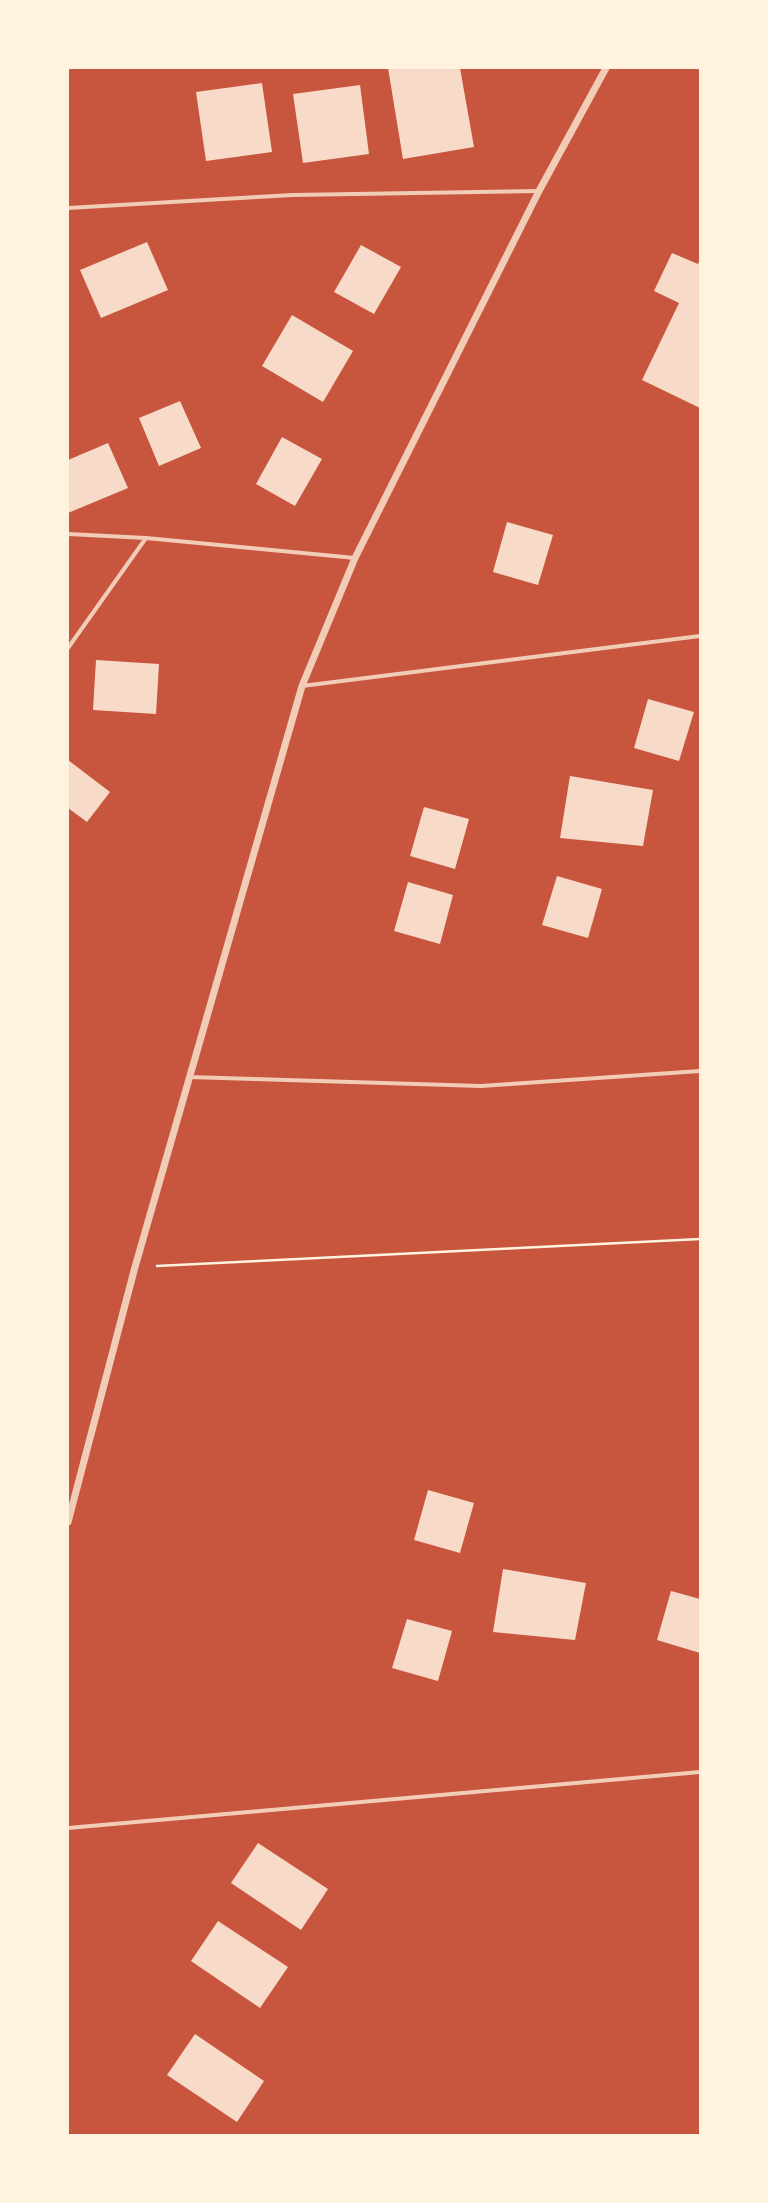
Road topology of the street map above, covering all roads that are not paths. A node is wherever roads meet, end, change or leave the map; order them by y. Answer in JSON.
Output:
{"nodes":[{"id":1,"x":606,"y":68,"type":"edge"},
{"id":2,"x":539,"y":190,"type":"junction"},
{"id":3,"x":68,"y":208,"type":"edge"},
{"id":4,"x":68,"y":534,"type":"edge"},
{"id":5,"x":146,"y":538,"type":"junction"},
{"id":6,"x":355,"y":558,"type":"junction"},
{"id":7,"x":700,"y":636,"type":"edge"},
{"id":8,"x":68,"y":648,"type":"edge"},
{"id":9,"x":302,"y":686,"type":"junction"},
{"id":10,"x":700,"y":1072,"type":"edge"},
{"id":11,"x":189,"y":1076,"type":"junction"},
{"id":12,"x":68,"y":1522,"type":"edge"},
{"id":13,"x":700,"y":1772,"type":"edge"},
{"id":14,"x":68,"y":1828,"type":"edge"}],
"edges":[{"from":1,"to":2,"type":"street"},
{"from":2,"to":3,"type":"street"},
{"from":2,"to":6,"type":"street"},
{"from":4,"to":5,"type":"street"},
{"from":5,"to":6,"type":"street"},
{"from":5,"to":8,"type":"street"},
{"from":6,"to":9,"type":"street"},
{"from":7,"to":9,"type":"street"},
{"from":9,"to":11,"type":"street"},
{"from":10,"to":11,"type":"street"},
{"from":11,"to":12,"type":"street"},
{"from":13,"to":14,"type":"street"}]}
